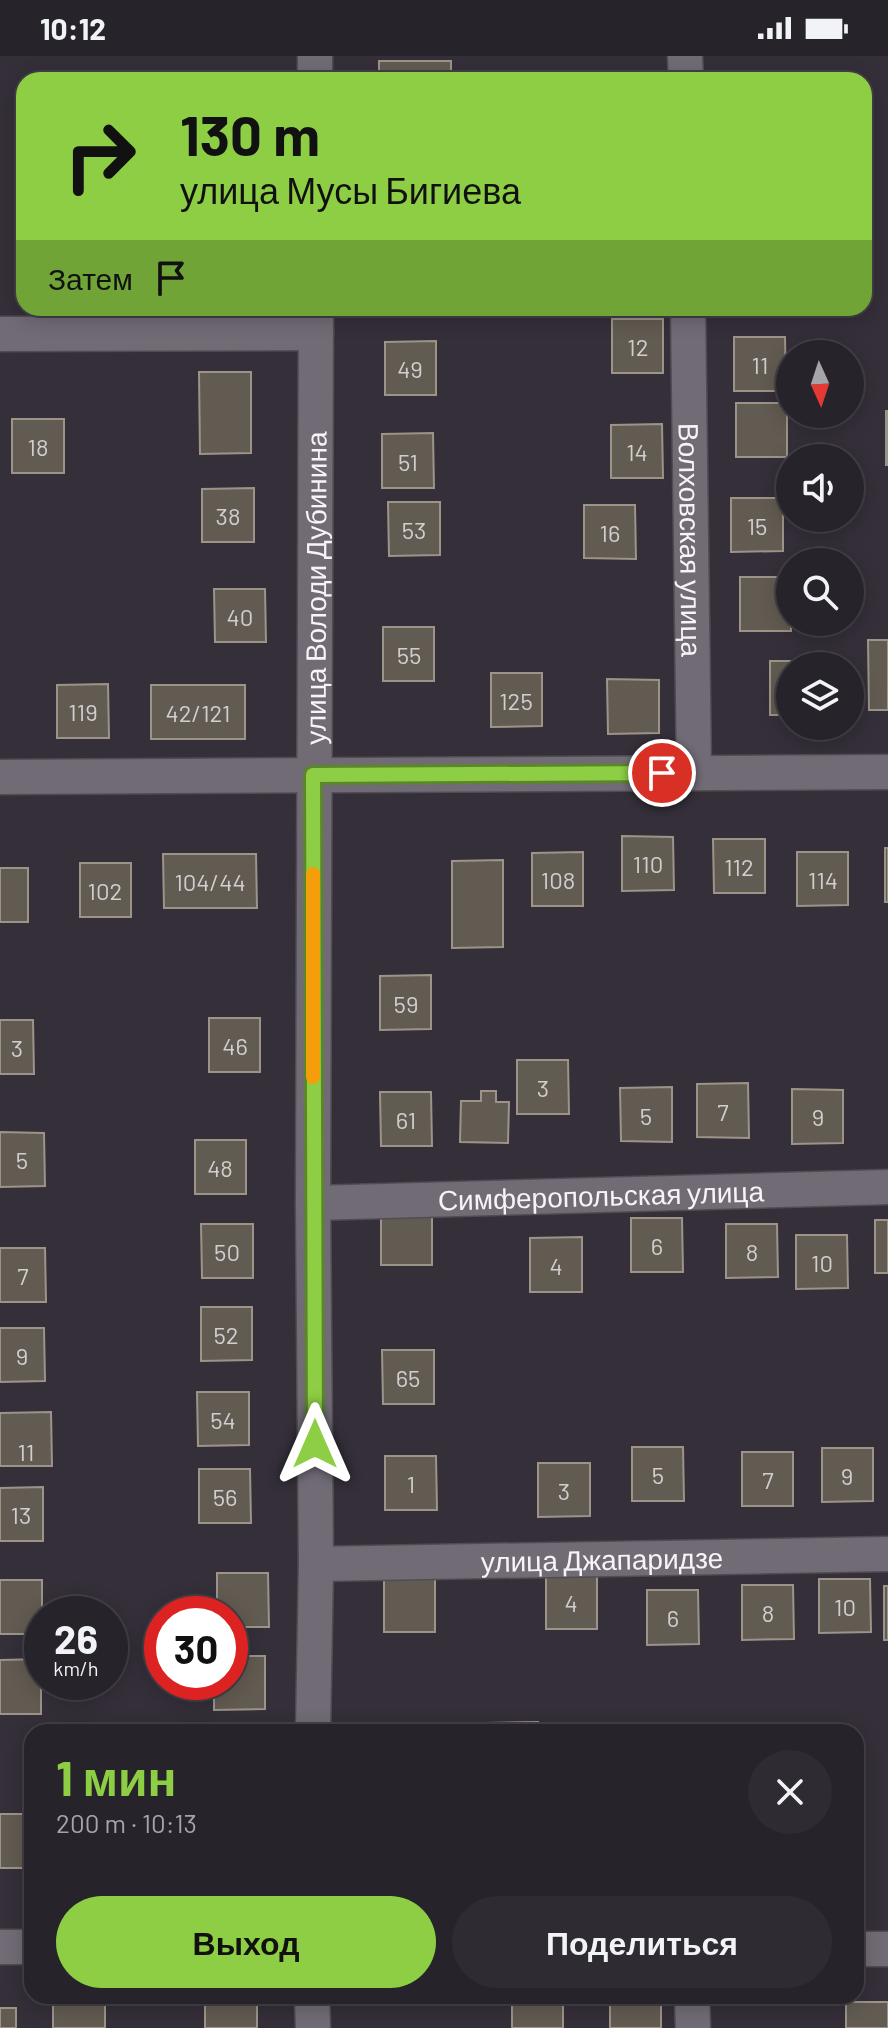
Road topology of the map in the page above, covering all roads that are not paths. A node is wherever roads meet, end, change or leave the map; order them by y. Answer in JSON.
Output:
{"nodes":[{"id":1,"x":688,"y":316,"type":"edge"},
{"id":2,"x":316,"y":321,"type":"edge"},
{"id":3,"x":0,"y":334,"type":"edge"},
{"id":4,"x":888,"y":772,"type":"edge"},
{"id":5,"x":694,"y":773,"type":"junction"},
{"id":6,"x":313,"y":775,"type":"junction"},
{"id":7,"x":0,"y":777,"type":"edge"},
{"id":8,"x":888,"y":1187,"type":"edge"},
{"id":9,"x":313,"y":1203,"type":"junction"},
{"id":10,"x":888,"y":1554,"type":"edge"},
{"id":11,"x":316,"y":1564,"type":"junction"},
{"id":12,"x":313,"y":1724,"type":"edge"},
{"id":13,"x":0,"y":1947,"type":"edge"},
{"id":14,"x":24,"y":1947,"type":"edge"},
{"id":15,"x":864,"y":1949,"type":"edge"},
{"id":16,"x":888,"y":1949,"type":"edge"},
{"id":17,"x":312,"y":2004,"type":"edge"},
{"id":18,"x":692,"y":2004,"type":"edge"},
{"id":19,"x":313,"y":2028,"type":"edge"},
{"id":20,"x":693,"y":2028,"type":"edge"}],
"edges":[{"from":1,"to":5,"type":"street","name":"Волховская улица"},
{"from":2,"to":3,"type":"street"},
{"from":2,"to":6,"type":"street","name":"улица Володи Дубинина"},
{"from":4,"to":5,"type":"street"},
{"from":5,"to":6,"type":"street"},
{"from":6,"to":7,"type":"street"},
{"from":6,"to":9,"type":"street","name":"улица Володи Дубинина"},
{"from":8,"to":9,"type":"street","name":"Симферопольская улица"},
{"from":9,"to":11,"type":"street","name":"улица Володи Дубинина"},
{"from":10,"to":11,"type":"street","name":"улица Джапаридзе"},
{"from":11,"to":12,"type":"street","name":"улица Володи Дубинина"},
{"from":13,"to":14,"type":"street"},
{"from":15,"to":16,"type":"street"},
{"from":17,"to":19,"type":"street"},
{"from":18,"to":20,"type":"street"}]}
